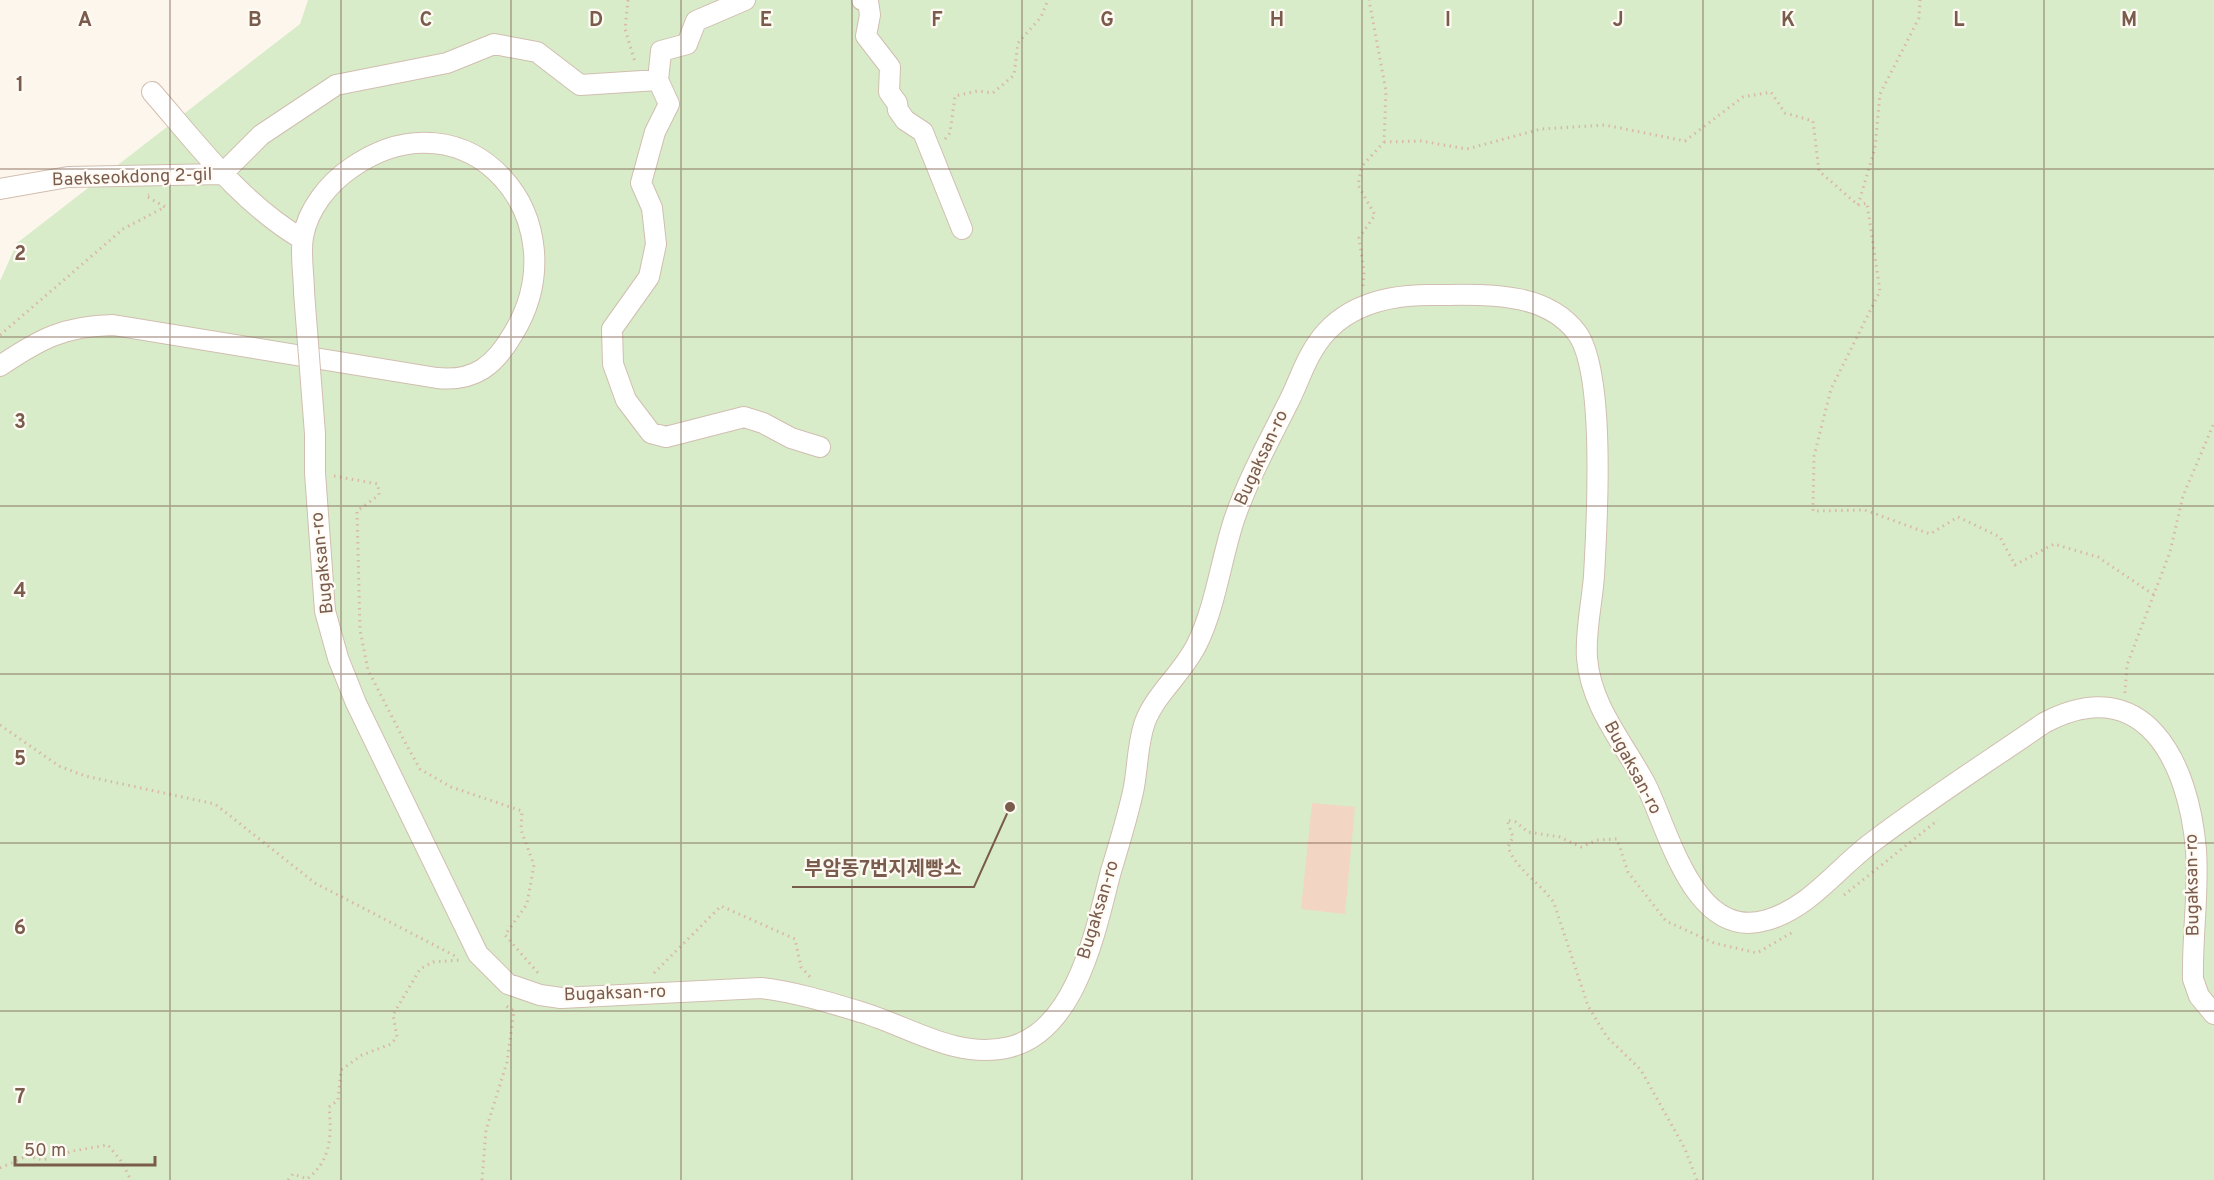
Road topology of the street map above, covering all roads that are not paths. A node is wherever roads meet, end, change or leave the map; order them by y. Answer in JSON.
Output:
{"nodes":[{"id":1,"x":745,"y":0,"type":"edge"},
{"id":2,"x":862,"y":0,"type":"edge"},
{"id":3,"x":649,"y":81,"type":"junction"},
{"id":4,"x":152,"y":92,"type":"dead end"},
{"id":5,"x":222,"y":174,"type":"junction"},
{"id":6,"x":0,"y":189,"type":"edge"},
{"id":7,"x":962,"y":229,"type":"dead end"},
{"id":8,"x":302,"y":239,"type":"junction"},
{"id":9,"x":0,"y":366,"type":"edge"},
{"id":10,"x":820,"y":447,"type":"dead end"},
{"id":11,"x":2214,"y":1014,"type":"edge"}],
"edges":[{"from":1,"to":3,"type":"street"},
{"from":2,"to":7,"type":"street"},
{"from":3,"to":5,"type":"street","name":"Baekseokdong 2-gil"},
{"from":3,"to":10,"type":"street"},
{"from":4,"to":5,"type":"street"},
{"from":5,"to":6,"type":"street","name":"Baekseokdong 2-gil"},
{"from":5,"to":8,"type":"street"},
{"from":8,"to":9,"type":"street","name":"Bugaksan-ro"},
{"from":8,"to":11,"type":"street","name":"Bugaksan-ro","bridge":true}]}
